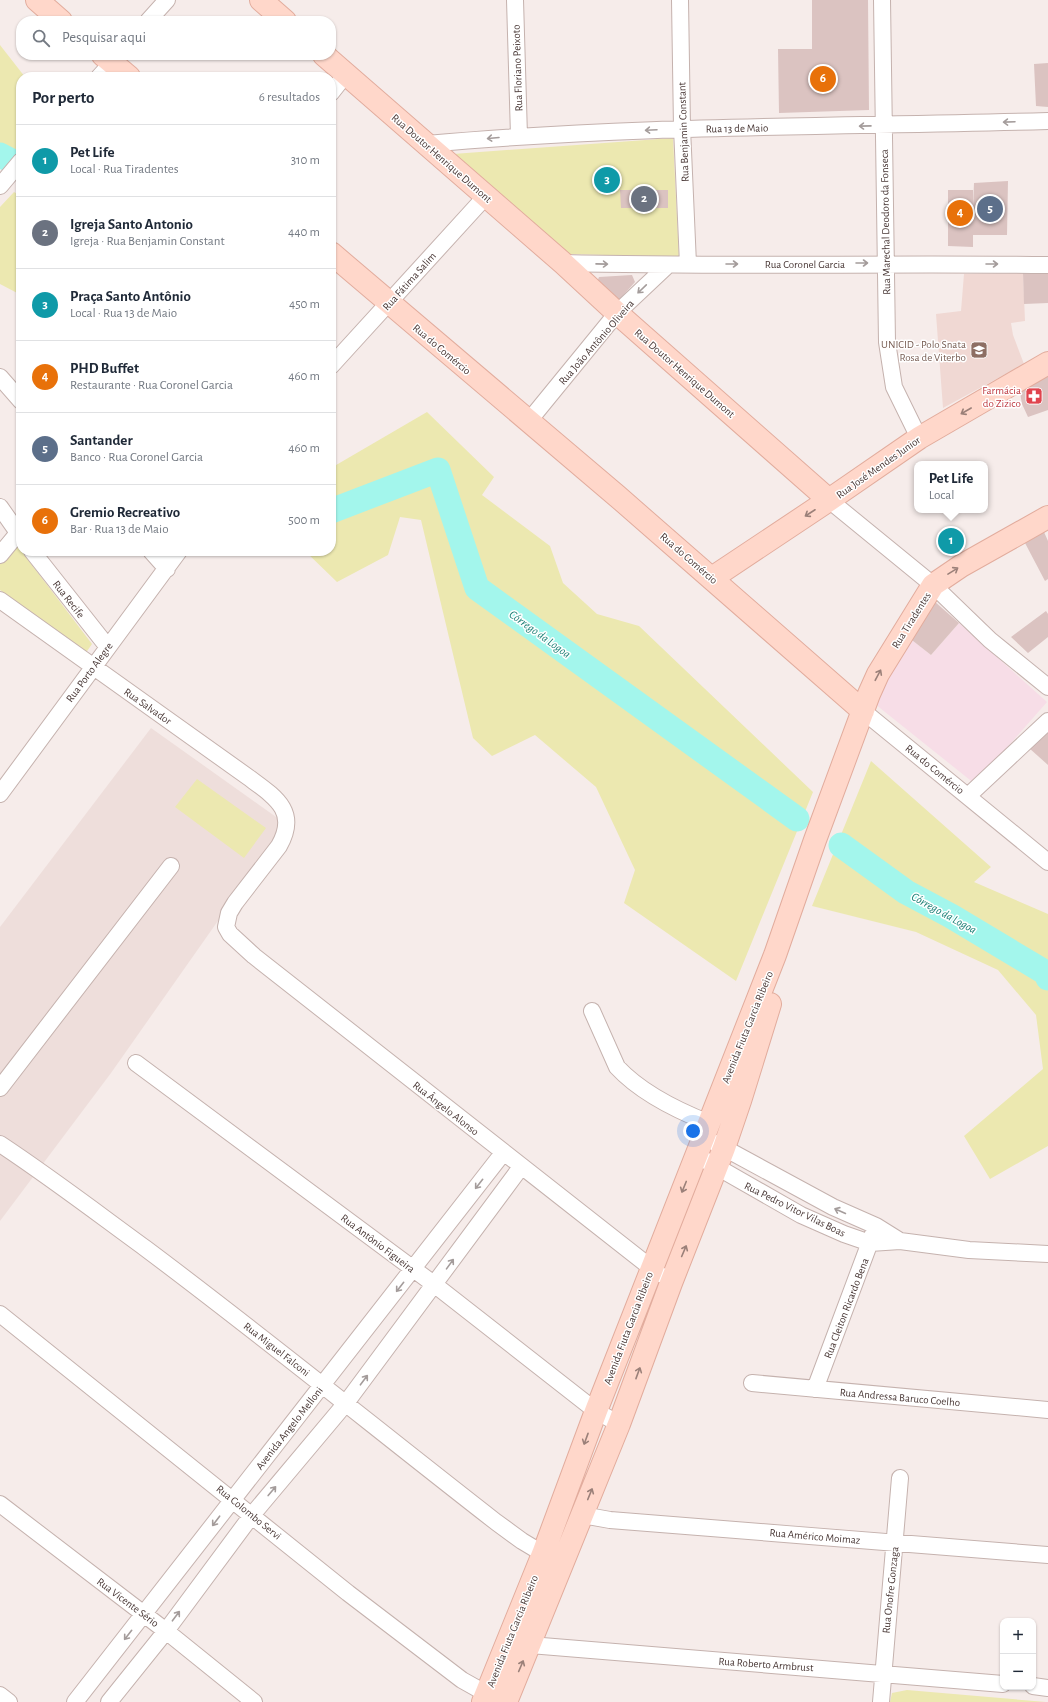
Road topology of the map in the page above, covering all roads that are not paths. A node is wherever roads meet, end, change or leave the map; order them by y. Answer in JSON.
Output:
{"nodes":[{"id":1,"x":37,"y":0,"type":"edge"},
{"id":2,"x":167,"y":0,"type":"edge"},
{"id":3,"x":261,"y":0,"type":"edge"},
{"id":4,"x":515,"y":0,"type":"edge"},
{"id":5,"x":680,"y":0,"type":"edge"},
{"id":6,"x":882,"y":0,"type":"edge"},
{"id":7,"x":55,"y":16,"type":"edge"},
{"id":8,"x":153,"y":16,"type":"edge"},
{"id":9,"x":279,"y":16,"type":"edge"},
{"id":10,"x":330,"y":60,"type":"edge"},
{"id":11,"x":108,"y":62,"type":"edge"},
{"id":12,"x":122,"y":72,"type":"edge"},
{"id":13,"x":346,"y":74,"type":"junction"},
{"id":14,"x":336,"y":87,"type":"edge"},
{"id":15,"x":1048,"y":121,"type":"edge"},
{"id":16,"x":883,"y":126,"type":"junction"},
{"id":17,"x":682,"y":128,"type":"junction"},
{"id":18,"x":518,"y":136,"type":"junction"},
{"id":19,"x":426,"y":144,"type":"junction"},
{"id":20,"x":16,"y":167,"type":"edge"},
{"id":21,"x":0,"y":186,"type":"edge"},
{"id":22,"x":486,"y":196,"type":"junction"},
{"id":23,"x":336,"y":257,"type":"edge"},
{"id":24,"x":563,"y":263,"type":"junction"},
{"id":25,"x":885,"y":263,"type":"junction"},
{"id":26,"x":688,"y":264,"type":"junction"},
{"id":27,"x":668,"y":265,"type":"junction"},
{"id":28,"x":1048,"y":265,"type":"edge"},
{"id":29,"x":389,"y":303,"type":"junction"},
{"id":30,"x":617,"y":313,"type":"junction"},
{"id":31,"x":336,"y":361,"type":"edge"},
{"id":32,"x":1048,"y":363,"type":"edge"},
{"id":33,"x":0,"y":377,"type":"edge"},
{"id":34,"x":16,"y":395,"type":"edge"},
{"id":35,"x":528,"y":422,"type":"junction"},
{"id":36,"x":919,"y":438,"type":"junction"},
{"id":37,"x":830,"y":500,"type":"junction"},
{"id":38,"x":0,"y":507,"type":"edge"},
{"id":39,"x":1048,"y":517,"type":"edge"},
{"id":40,"x":16,"y":531,"type":"edge"},
{"id":41,"x":16,"y":538,"type":"edge"},
{"id":42,"x":0,"y":555,"type":"edge"},
{"id":43,"x":36,"y":556,"type":"edge"},
{"id":44,"x":155,"y":556,"type":"edge"},
{"id":45,"x":175,"y":556,"type":"edge"},
{"id":46,"x":166,"y":569,"type":"junction"},
{"id":47,"x":712,"y":578,"type":"junction"},
{"id":48,"x":933,"y":585,"type":"junction"},
{"id":49,"x":0,"y":600,"type":"edge"},
{"id":50,"x":107,"y":646,"type":"junction"},
{"id":51,"x":93,"y":667,"type":"junction"},
{"id":52,"x":1048,"y":687,"type":"edge"},
{"id":53,"x":863,"y":711,"type":"junction"},
{"id":54,"x":1048,"y":721,"type":"edge"},
{"id":55,"x":0,"y":794,"type":"edge"},
{"id":56,"x":968,"y":796,"type":"junction"},
{"id":57,"x":1048,"y":862,"type":"edge"},
{"id":58,"x":171,"y":866,"type":"dead end"},
{"id":59,"x":226,"y":927,"type":"joint"},
{"id":60,"x":592,"y":1011,"type":"dead end"},
{"id":61,"x":136,"y":1063,"type":"dead end"},
{"id":62,"x":0,"y":1088,"type":"edge"},
{"id":63,"x":730,"y":1098,"type":"junction"},
{"id":64,"x":703,"y":1139,"type":"junction"},
{"id":65,"x":0,"y":1144,"type":"edge"},
{"id":66,"x":503,"y":1153,"type":"junction"},
{"id":67,"x":720,"y":1157,"type":"junction"},
{"id":68,"x":521,"y":1167,"type":"junction"},
{"id":69,"x":876,"y":1226,"type":"junction"},
{"id":70,"x":900,"y":1241,"type":"junction"},
{"id":71,"x":870,"y":1243,"type":"junction"},
{"id":72,"x":1048,"y":1254,"type":"edge"},
{"id":73,"x":652,"y":1268,"type":"junction"},
{"id":74,"x":413,"y":1270,"type":"junction"},
{"id":75,"x":671,"y":1283,"type":"junction"},
{"id":76,"x":435,"y":1285,"type":"junction"},
{"id":77,"x":0,"y":1314,"type":"edge"},
{"id":78,"x":752,"y":1383,"type":"dead end"},
{"id":79,"x":324,"y":1384,"type":"junction"},
{"id":80,"x":815,"y":1389,"type":"junction"},
{"id":81,"x":346,"y":1403,"type":"junction"},
{"id":82,"x":1048,"y":1410,"type":"edge"},
{"id":83,"x":596,"y":1411,"type":"junction"},
{"id":84,"x":619,"y":1424,"type":"junction"},
{"id":85,"x":900,"y":1478,"type":"dead end"},
{"id":86,"x":233,"y":1499,"type":"junction"},
{"id":87,"x":0,"y":1504,"type":"edge"},
{"id":88,"x":252,"y":1515,"type":"junction"},
{"id":89,"x":582,"y":1515,"type":"junction"},
{"id":90,"x":895,"y":1543,"type":"junction"},
{"id":91,"x":543,"y":1554,"type":"junction"},
{"id":92,"x":1048,"y":1555,"type":"edge"},
{"id":93,"x":562,"y":1564,"type":"junction"},
{"id":94,"x":144,"y":1615,"type":"junction"},
{"id":95,"x":166,"y":1631,"type":"junction"},
{"id":96,"x":530,"y":1645,"type":"junction"},
{"id":97,"x":882,"y":1673,"type":"junction"},
{"id":98,"x":1000,"y":1684,"type":"edge"},
{"id":99,"x":1036,"y":1686,"type":"edge"},
{"id":100,"x":1048,"y":1688,"type":"edge"},
{"id":101,"x":0,"y":1695,"type":"edge"},
{"id":102,"x":495,"y":1700,"type":"edge"},
{"id":103,"x":9,"y":1702,"type":"edge"},
{"id":104,"x":75,"y":1702,"type":"edge"},
{"id":105,"x":109,"y":1702,"type":"edge"},
{"id":106,"x":254,"y":1702,"type":"edge"},
{"id":107,"x":880,"y":1702,"type":"edge"}],
"edges":[{"from":1,"to":7,"type":"main road"},
{"from":2,"to":8,"type":"street"},
{"from":3,"to":9,"type":"main road"},
{"from":4,"to":18,"type":"street","name":"Rua Floriano Peixoto"},
{"from":5,"to":17,"type":"street","name":"Rua Benjamin Constant"},
{"from":6,"to":16,"type":"street","name":"Rua Marechal Deodoro da Fonseca"},
{"from":10,"to":13,"type":"main road","name":"Rua Doutor Henrique Dumont"},
{"from":11,"to":12,"type":"main road"},
{"from":13,"to":14,"type":"street"},
{"from":13,"to":19,"type":"main road","name":"Rua Doutor Henrique Dumont"},
{"from":15,"to":16,"type":"street","name":"Rua 13 de Maio","one_way":true},
{"from":16,"to":17,"type":"street","name":"Rua 13 de Maio","one_way":true},
{"from":16,"to":25,"type":"street","name":"Rua Marechal Deodoro da Fonseca"},
{"from":17,"to":18,"type":"street","name":"Rua 13 de Maio","one_way":true},
{"from":17,"to":26,"type":"street","name":"Rua Benjamin Constant"},
{"from":18,"to":19,"type":"street","name":"Rua 13 de Maio","one_way":true},
{"from":19,"to":22,"type":"main road","name":"Rua Doutor Henrique Dumont"},
{"from":20,"to":21,"type":"street"},
{"from":22,"to":24,"type":"main road","name":"Rua Doutor Henrique Dumont"},
{"from":22,"to":29,"type":"street","name":"Rua Fátima Salim"},
{"from":23,"to":29,"type":"main road","name":"Rua do Comércio"},
{"from":24,"to":27,"type":"street","name":"Rua Coronel Garcia","one_way":true},
{"from":24,"to":30,"type":"main road","name":"Rua Doutor Henrique Dumont"},
{"from":26,"to":25,"type":"street","name":"Rua Coronel Garcia","one_way":true},
{"from":25,"to":28,"type":"street","name":"Rua Coronel Garcia","one_way":true},
{"from":25,"to":36,"type":"street","name":"Rua Marechal Deodoro da Fonseca"},
{"from":26,"to":27,"type":"street","name":"Rua Coronel Garcia"},
{"from":27,"to":30,"type":"street","name":"Rua João Antônio Oliveira","one_way":true},
{"from":29,"to":31,"type":"street","name":"Rua Fátima Salim"},
{"from":29,"to":35,"type":"main road","name":"Rua do Comércio"},
{"from":30,"to":35,"type":"street","name":"Rua João Antônio Oliveira"},
{"from":30,"to":37,"type":"main road","name":"Rua Doutor Henrique Dumont"},
{"from":32,"to":36,"type":"main road","name":"Rua José Mendes Junior","one_way":true},
{"from":33,"to":34,"type":"street"},
{"from":35,"to":47,"type":"main road","name":"Rua do Comércio"},
{"from":36,"to":37,"type":"main road","name":"Rua José Mendes Junior"},
{"from":37,"to":47,"type":"main road","name":"Rua José Mendes Junior","one_way":true},
{"from":37,"to":48,"type":"street","name":"Rua Doutor Henrique Dumont"},
{"from":38,"to":40,"type":"street"},
{"from":48,"to":39,"type":"main road","name":"Rua Tiradentes","one_way":true},
{"from":41,"to":42,"type":"street"},
{"from":43,"to":50,"type":"street","name":"Rua Recife"},
{"from":44,"to":46,"type":"street"},
{"from":45,"to":46,"type":"street","name":"Rua Porto Alegre"},
{"from":46,"to":50,"type":"street","name":"Rua Porto Alegre"},
{"from":47,"to":53,"type":"main road","name":"Rua do Comércio"},
{"from":48,"to":52,"type":"street","name":"Rua Doutor Henrique Dumont"},
{"from":53,"to":48,"type":"main road","name":"Rua Tiradentes","one_way":true},
{"from":49,"to":51,"type":"street","name":"Rua Salvador"},
{"from":50,"to":51,"type":"street","name":"Rua Porto Alegre"},
{"from":51,"to":55,"type":"street","name":"Rua Porto Alegre"},
{"from":51,"to":59,"type":"street","name":"Rua Salvador"},
{"from":53,"to":56,"type":"street","name":"Rua do Comércio"},
{"from":53,"to":63,"type":"main road","name":"Avenida Fiuta Garcia Ribeiro"},
{"from":54,"to":56,"type":"street"},
{"from":56,"to":57,"type":"street","name":"Rua do Comércio"},
{"from":58,"to":62,"type":"street"},
{"from":59,"to":66,"type":"street","name":"Rua Ângelo Alonso"},
{"from":60,"to":64,"type":"street"},
{"from":61,"to":74,"type":"street","name":"Rua Antônio Figueira"},
{"from":63,"to":64,"type":"main road","name":"Avenida Fiuta Garcia Ribeiro"},
{"from":63,"to":67,"type":"main road","name":"Avenida Fiuta Garcia Ribeiro"},
{"from":64,"to":67,"type":"street"},
{"from":64,"to":73,"type":"main road","name":"Avenida Fiuta Garcia Ribeiro","one_way":true},
{"from":65,"to":79,"type":"street","name":"Rua Miguel Falconi"},
{"from":66,"to":68,"type":"street","name":"Rua Ângelo Alonso"},
{"from":66,"to":74,"type":"street","name":"Avenida Angelo Melloni","one_way":true},
{"from":69,"to":67,"type":"street","name":"Rua Pedro Vitor Vilas Boas","one_way":true},
{"from":67,"to":71,"type":"street","name":"Rua Pedro Vitor Vilas Boas"},
{"from":75,"to":67,"type":"main road","name":"Avenida Fiuta Garcia Ribeiro","one_way":true},
{"from":68,"to":73,"type":"street","name":"Rua Ângelo Alonso"},
{"from":76,"to":68,"type":"street","one_way":true},
{"from":69,"to":70,"type":"street","name":"Rua Pedro Vitor Vilas Boas"},
{"from":69,"to":71,"type":"street","name":"Rua Cleiton Ricardo Bena"},
{"from":70,"to":71,"type":"street","name":"Rua Pedro Vitor Vilas Boas"},
{"from":70,"to":72,"type":"street","name":"Rua Pedro Vitor Vilas Boas"},
{"from":71,"to":80,"type":"street","name":"Rua Cleiton Ricardo Bena"},
{"from":73,"to":75,"type":"street","name":"Rua Ângelo Alonso"},
{"from":73,"to":83,"type":"main road","name":"Avenida Fiuta Garcia Ribeiro"},
{"from":74,"to":76,"type":"street","name":"Rua Antônio Figueira"},
{"from":74,"to":79,"type":"street","name":"Avenida Angelo Melloni","one_way":true},
{"from":84,"to":75,"type":"main road","name":"Avenida Fiuta Garcia Ribeiro","one_way":true},
{"from":81,"to":76,"type":"street","one_way":true},
{"from":76,"to":83,"type":"street","name":"Rua Antônio Figueira"},
{"from":77,"to":86,"type":"street","name":"Rua Colombo Servi"},
{"from":78,"to":80,"type":"street","name":"Rua Andressa Baruco Coelho"},
{"from":79,"to":81,"type":"street","name":"Rua Miguel Falconi"},
{"from":79,"to":86,"type":"street","name":"Avenida Angelo Melloni"},
{"from":80,"to":82,"type":"street","name":"Rua Andressa Baruco Coelho"},
{"from":88,"to":81,"type":"street","one_way":true},
{"from":81,"to":91,"type":"street","name":"Rua Miguel Falconi"},
{"from":83,"to":84,"type":"street","name":"Rua Antônio Figueira"},
{"from":83,"to":91,"type":"main road","name":"Avenida Fiuta Garcia Ribeiro","one_way":true},
{"from":89,"to":84,"type":"main road","name":"Avenida Fiuta Garcia Ribeiro","one_way":true},
{"from":85,"to":90,"type":"street","name":"Rua Onofre Gonzaga"},
{"from":86,"to":88,"type":"street","name":"Rua Colombo Servi"},
{"from":86,"to":94,"type":"street","name":"Avenida Angelo Melloni","one_way":true},
{"from":87,"to":94,"type":"street","name":"Rua Vicente Sério"},
{"from":95,"to":88,"type":"street","one_way":true},
{"from":88,"to":102,"type":"street","name":"Rua Colombo Servi"},
{"from":89,"to":90,"type":"street","name":"Rua Américo Moimaz"},
{"from":89,"to":93,"type":"main road","name":"Avenida Fiuta Garcia Ribeiro"},
{"from":90,"to":92,"type":"street","name":"Rua Américo Moimaz"},
{"from":90,"to":97,"type":"street","name":"Rua Onofre Gonzaga"},
{"from":91,"to":93,"type":"street","name":"Rua Miguel Falconi"},
{"from":91,"to":102,"type":"main road","name":"Avenida Fiuta Garcia Ribeiro"},
{"from":93,"to":96,"type":"main road","name":"Avenida Fiuta Garcia Ribeiro"},
{"from":94,"to":95,"type":"street","name":"Rua Vicente Sério"},
{"from":94,"to":104,"type":"street","name":"Avenida Angelo Melloni","one_way":true},
{"from":95,"to":105,"type":"street"},
{"from":95,"to":106,"type":"street","name":"Rua Vicente Sério"},
{"from":96,"to":97,"type":"street","name":"Rua Roberto Armbrust"},
{"from":102,"to":96,"type":"main road","name":"Avenida Fiuta Garcia Ribeiro","one_way":true},
{"from":97,"to":98,"type":"street","name":"Rua Roberto Armbrust"},
{"from":97,"to":107,"type":"street","name":"Rua Onofre Gonzaga"},
{"from":99,"to":100,"type":"street"},
{"from":101,"to":103,"type":"street"}]}
